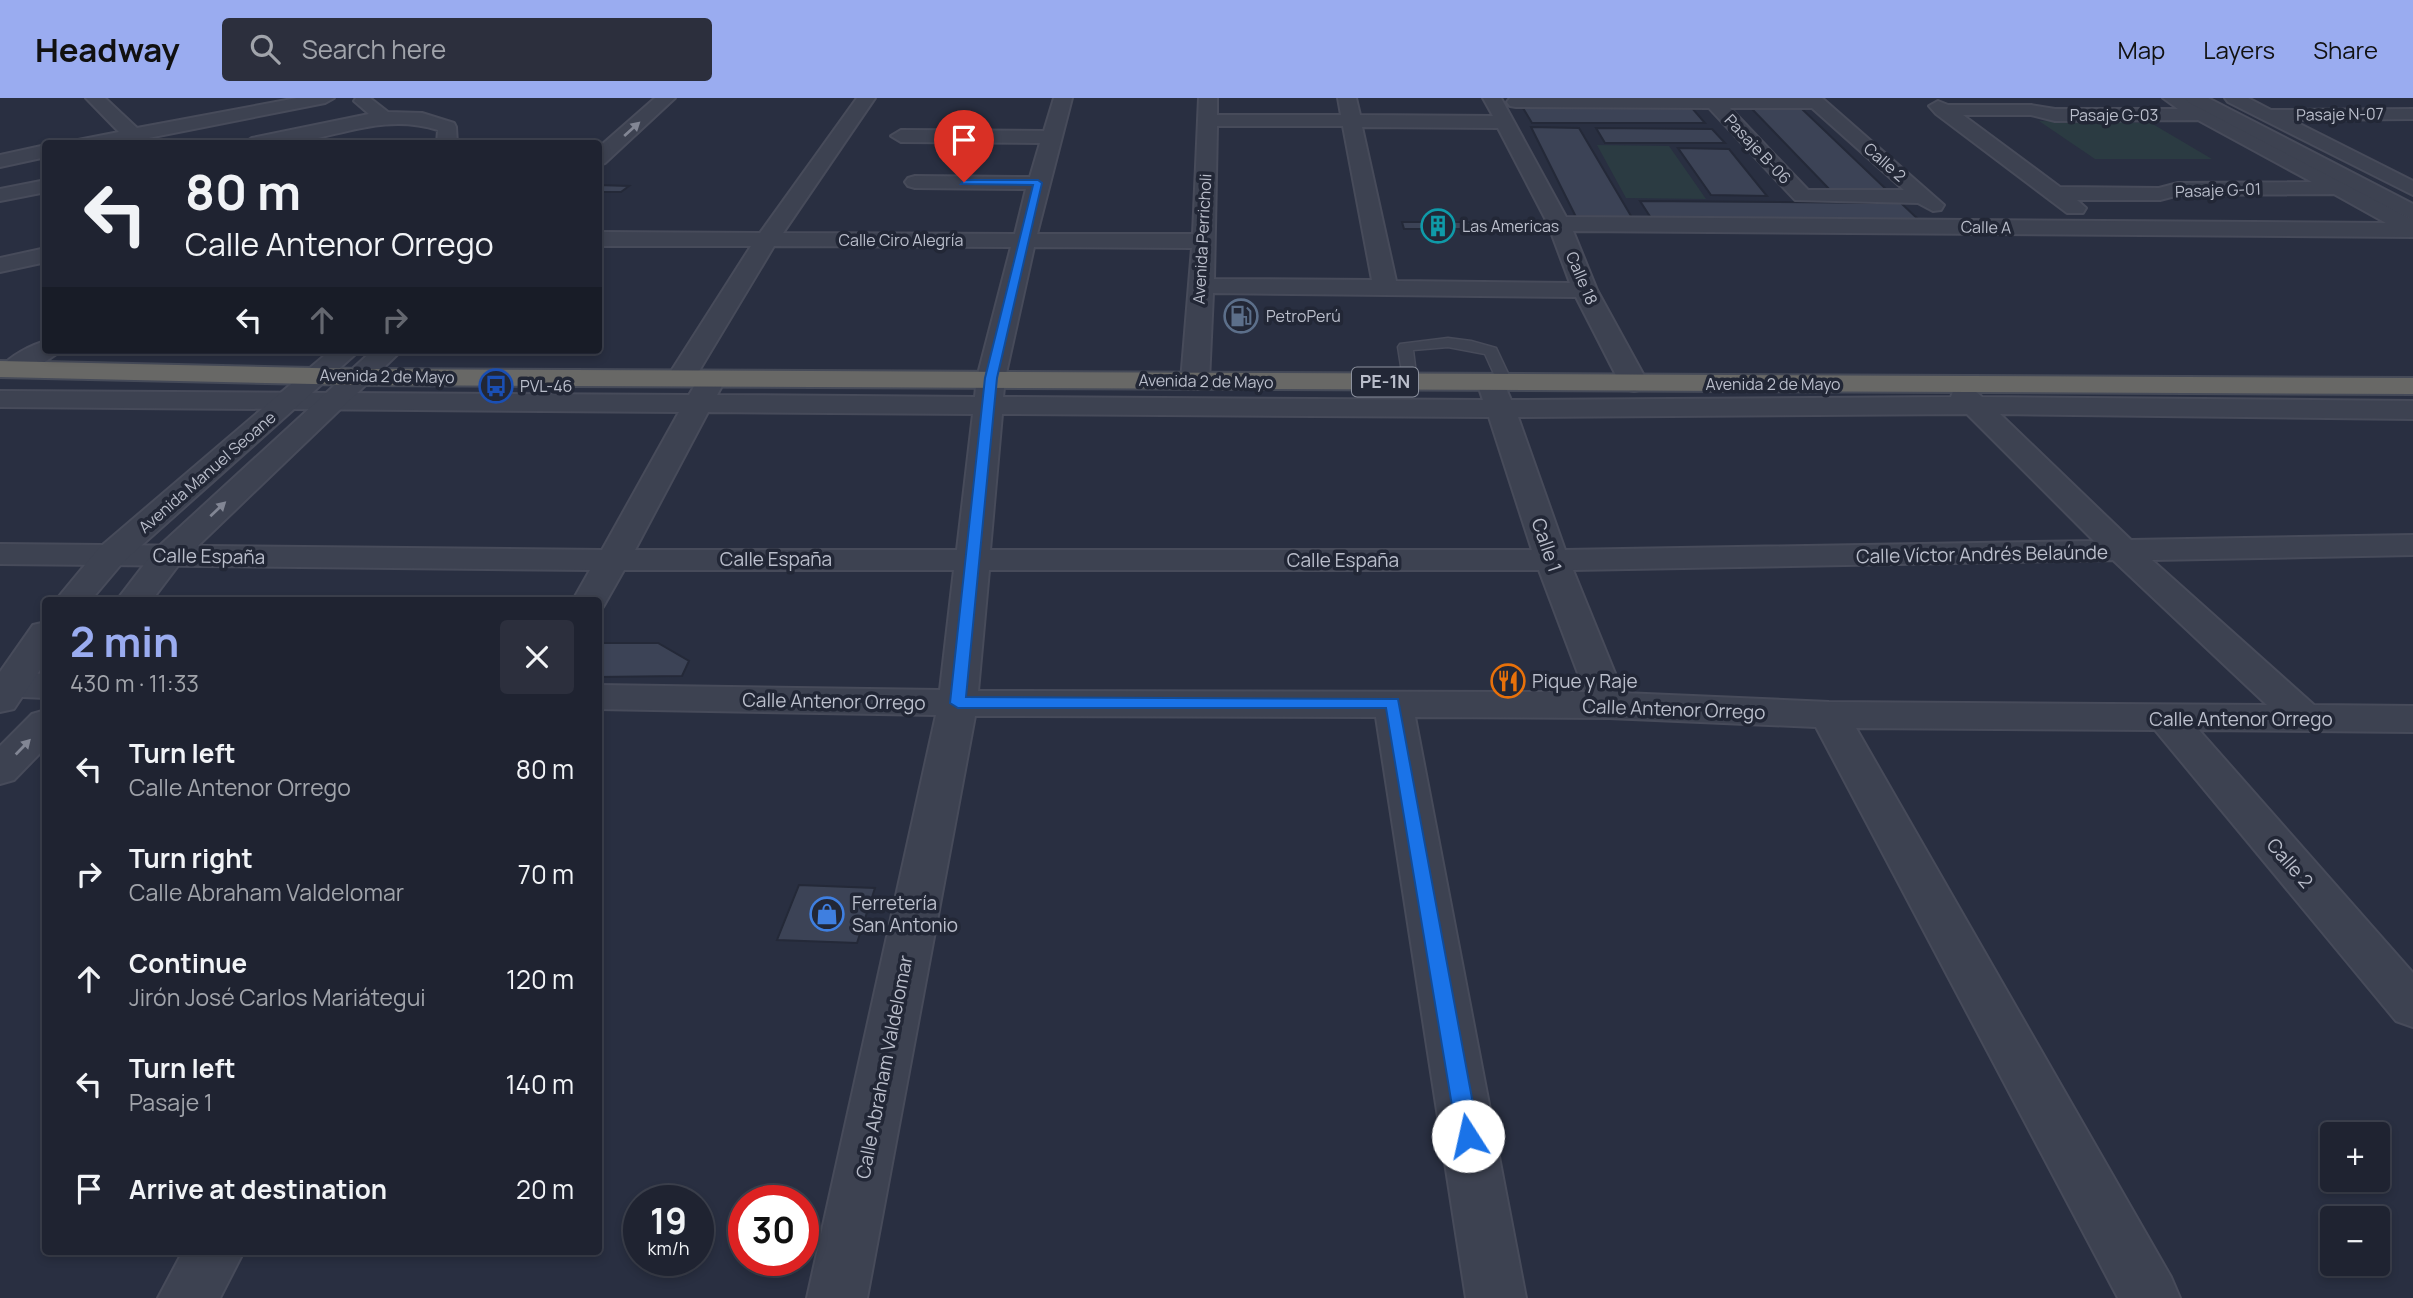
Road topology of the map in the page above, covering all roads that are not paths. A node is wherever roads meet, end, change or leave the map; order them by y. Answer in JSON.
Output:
{"nodes":[{"id":1,"x":96,"y":98,"type":"edge"},
{"id":2,"x":325,"y":98,"type":"edge"},
{"id":3,"x":359,"y":98,"type":"edge"},
{"id":4,"x":666,"y":98,"type":"edge"},
{"id":5,"x":866,"y":98,"type":"edge"},
{"id":6,"x":1063,"y":98,"type":"edge"},
{"id":7,"x":1347,"y":98,"type":"edge"},
{"id":8,"x":1492,"y":98,"type":"edge"},
{"id":9,"x":2172,"y":98,"type":"edge"},
{"id":10,"x":2218,"y":98,"type":"edge"},
{"id":11,"x":2234,"y":98,"type":"edge"},
{"id":12,"x":1712,"y":100,"type":"edge"},
{"id":13,"x":1814,"y":101,"type":"edge"},
{"id":14,"x":1516,"y":102,"type":"dead end"},
{"id":15,"x":1935,"y":104,"type":"edge"},
{"id":16,"x":2198,"y":106,"type":"edge"},
{"id":17,"x":1207,"y":109,"type":"edge"},
{"id":18,"x":2413,"y":114,"type":"edge"},
{"id":19,"x":2266,"y":115,"type":"junction"},
{"id":20,"x":383,"y":117,"type":"junction"},
{"id":21,"x":1352,"y":121,"type":"junction"},
{"id":22,"x":1504,"y":122,"type":"junction"},
{"id":23,"x":132,"y":134,"type":"junction"},
{"id":24,"x":901,"y":136,"type":"dead end"},
{"id":25,"x":1052,"y":136,"type":"junction"},
{"id":26,"x":104,"y":140,"type":"edge"},
{"id":27,"x":271,"y":140,"type":"edge"},
{"id":28,"x":447,"y":140,"type":"edge"},
{"id":29,"x":42,"y":152,"type":"edge"},
{"id":30,"x":602,"y":155,"type":"edge"},
{"id":31,"x":0,"y":160,"type":"edge"},
{"id":32,"x":915,"y":182,"type":"dead end"},
{"id":33,"x":1038,"y":183,"type":"junction"},
{"id":34,"x":42,"y":187,"type":"edge"},
{"id":35,"x":2339,"y":188,"type":"junction"},
{"id":36,"x":2413,"y":189,"type":"edge"},
{"id":37,"x":2055,"y":193,"type":"junction"},
{"id":38,"x":0,"y":195,"type":"edge"},
{"id":39,"x":1924,"y":197,"type":"junction"},
{"id":40,"x":2413,"y":199,"type":"edge"},
{"id":41,"x":2413,"y":214,"type":"edge"},
{"id":42,"x":1559,"y":223,"type":"junction"},
{"id":43,"x":1958,"y":227,"type":"junction"},
{"id":44,"x":2102,"y":228,"type":"junction"},
{"id":45,"x":2413,"y":230,"type":"edge"},
{"id":46,"x":602,"y":239,"type":"edge"},
{"id":47,"x":767,"y":239,"type":"junction"},
{"id":48,"x":1024,"y":240,"type":"junction"},
{"id":49,"x":1204,"y":241,"type":"junction"},
{"id":50,"x":42,"y":256,"type":"edge"},
{"id":51,"x":0,"y":265,"type":"edge"},
{"id":52,"x":0,"y":280,"type":"edge"},
{"id":53,"x":34,"y":280,"type":"dead end"},
{"id":54,"x":1201,"y":286,"type":"junction"},
{"id":55,"x":1385,"y":287,"type":"junction"},
{"id":56,"x":1585,"y":290,"type":"junction"},
{"id":57,"x":42,"y":351,"type":"edge"},
{"id":58,"x":378,"y":354,"type":"edge"},
{"id":59,"x":354,"y":363,"type":"edge"},
{"id":60,"x":7,"y":369,"type":"edge"},
{"id":61,"x":317,"y":375,"type":"junction"},
{"id":62,"x":1195,"y":381,"type":"junction"},
{"id":63,"x":1409,"y":382,"type":"junction"},
{"id":64,"x":1634,"y":383,"type":"junction"},
{"id":65,"x":698,"y":385,"type":"junction"},
{"id":66,"x":1499,"y":391,"type":"junction"},
{"id":67,"x":990,"y":392,"type":"junction"},
{"id":68,"x":2412,"y":392,"type":"edge"},
{"id":69,"x":1964,"y":395,"type":"junction"},
{"id":70,"x":0,"y":399,"type":"edge"},
{"id":71,"x":289,"y":400,"type":"junction"},
{"id":72,"x":335,"y":400,"type":"junction"},
{"id":73,"x":2413,"y":545,"type":"edge"},
{"id":74,"x":2123,"y":551,"type":"junction"},
{"id":75,"x":0,"y":554,"type":"edge"},
{"id":76,"x":111,"y":555,"type":"junction"},
{"id":77,"x":168,"y":556,"type":"junction"},
{"id":78,"x":973,"y":559,"type":"junction"},
{"id":79,"x":615,"y":560,"type":"junction"},
{"id":80,"x":1552,"y":560,"type":"junction"},
{"id":81,"x":76,"y":597,"type":"edge"},
{"id":82,"x":136,"y":597,"type":"edge"},
{"id":83,"x":593,"y":597,"type":"edge"},
{"id":84,"x":42,"y":640,"type":"edge"},
{"id":85,"x":14,"y":689,"type":"edge"},
{"id":86,"x":602,"y":698,"type":"edge"},
{"id":87,"x":958,"y":703,"type":"junction"},
{"id":88,"x":1393,"y":703,"type":"junction"},
{"id":89,"x":1609,"y":705,"type":"junction"},
{"id":90,"x":1829,"y":715,"type":"junction"},
{"id":91,"x":2166,"y":719,"type":"junction"},
{"id":92,"x":2305,"y":719,"type":"junction"},
{"id":93,"x":2413,"y":719,"type":"edge"},
{"id":94,"x":42,"y":727,"type":"edge"},
{"id":95,"x":0,"y":770,"type":"edge"},
{"id":96,"x":2413,"y":1007,"type":"edge"},
{"id":97,"x":213,"y":1255,"type":"edge"},
{"id":98,"x":188,"y":1298,"type":"edge"},
{"id":99,"x":837,"y":1298,"type":"edge"},
{"id":100,"x":1496,"y":1298,"type":"edge"},
{"id":101,"x":2150,"y":1298,"type":"edge"}],
"edges":[{"from":1,"to":23,"type":"street"},
{"from":2,"to":23,"type":"street"},
{"from":3,"to":20,"type":"street"},
{"from":30,"to":4,"type":"street","one_way":true},
{"from":5,"to":47,"type":"street"},
{"from":6,"to":25,"type":"street","name":"Calle Abraham Valdelomar"},
{"from":7,"to":21,"type":"street"},
{"from":8,"to":22,"type":"street","name":"Calle 18"},
{"from":9,"to":16,"type":"street"},
{"from":10,"to":40,"type":"street"},
{"from":11,"to":19,"type":"street"},
{"from":12,"to":13,"type":"street"},
{"from":12,"to":14,"type":"street"},
{"from":12,"to":39,"type":"street","name":"Pasaje B-06"},
{"from":13,"to":39,"type":"street","name":"Calle 2"},
{"from":15,"to":16,"type":"street","name":"Pasaje G-03"},
{"from":15,"to":37,"type":"street"},
{"from":16,"to":35,"type":"street"},
{"from":16,"to":41,"type":"street"},
{"from":17,"to":21,"type":"street"},
{"from":17,"to":49,"type":"street","name":"Avenida Perricholi"},
{"from":18,"to":19,"type":"street","name":"Pasaje N-07"},
{"from":19,"to":36,"type":"street"},
{"from":20,"to":27,"type":"street"},
{"from":20,"to":28,"type":"street"},
{"from":21,"to":22,"type":"street"},
{"from":21,"to":55,"type":"street"},
{"from":22,"to":42,"type":"street","name":"Calle 18"},
{"from":23,"to":26,"type":"street"},
{"from":24,"to":25,"type":"street"},
{"from":25,"to":33,"type":"street","name":"Calle Abraham Valdelomar"},
{"from":29,"to":31,"type":"street"},
{"from":32,"to":33,"type":"street"},
{"from":33,"to":48,"type":"street","name":"Calle Abraham Valdelomar"},
{"from":34,"to":38,"type":"street"},
{"from":35,"to":37,"type":"street","name":"Pasaje G-01"},
{"from":35,"to":45,"type":"street"},
{"from":37,"to":44,"type":"street"},
{"from":39,"to":43,"type":"street","name":"Calle 2"},
{"from":42,"to":43,"type":"street","name":"Calle A"},
{"from":42,"to":56,"type":"street","name":"Calle 18"},
{"from":43,"to":44,"type":"street","name":"Calle A"},
{"from":44,"to":45,"type":"street","name":"Calle A"},
{"from":46,"to":47,"type":"street","name":"Calle Ciro Alegría"},
{"from":47,"to":48,"type":"street","name":"Calle Ciro Alegría"},
{"from":47,"to":65,"type":"street"},
{"from":48,"to":49,"type":"street","name":"Calle Ciro Alegría"},
{"from":48,"to":67,"type":"street","name":"Calle Abraham Valdelomar"},
{"from":49,"to":54,"type":"street","name":"Avenida Perricholi"},
{"from":50,"to":51,"type":"street"},
{"from":52,"to":53,"type":"street"},
{"from":54,"to":55,"type":"street"},
{"from":54,"to":62,"type":"street","name":"Avenida Perricholi"},
{"from":55,"to":56,"type":"street"},
{"from":56,"to":64,"type":"street","name":"Calle 18"},
{"from":57,"to":60,"type":"street"},
{"from":58,"to":59,"type":"street","name":"Avenida Manuel Seoane"},
{"from":59,"to":61,"type":"highway","name":"Avenida 2 de Mayo"},
{"from":59,"to":65,"type":"highway","name":"Avenida 2 de Mayo"},
{"from":59,"to":72,"type":"street","name":"Avenida Manuel Seoane"},
{"from":60,"to":61,"type":"highway","name":"Avenida 2 de Mayo"},
{"from":61,"to":71,"type":"street","name":"Avenida Manuel Seoane"},
{"from":62,"to":63,"type":"highway","name":"Avenida 2 de Mayo","number":"PE-1N"},
{"from":62,"to":67,"type":"highway","name":"Avenida 2 de Mayo","number":"PE-1N"},
{"from":63,"to":66,"type":"highway","name":"Avenida 2 de Mayo","number":"PE-1N"},
{"from":63,"to":66,"type":"lane"},
{"from":64,"to":66,"type":"highway","name":"Avenida 2 de Mayo","number":"PE-1N"},
{"from":64,"to":69,"type":"highway","name":"Avenida 2 de Mayo","number":"PE-1N"},
{"from":65,"to":67,"type":"street"},
{"from":65,"to":72,"type":"street"},
{"from":65,"to":79,"type":"street"},
{"from":66,"to":67,"type":"street"},
{"from":66,"to":69,"type":"street"},
{"from":66,"to":80,"type":"street","name":"Calle 1"},
{"from":67,"to":78,"type":"street","name":"Calle Abraham Valdelomar"},
{"from":68,"to":69,"type":"street"},
{"from":69,"to":74,"type":"street"},
{"from":70,"to":71,"type":"street"},
{"from":71,"to":72,"type":"street"},
{"from":71,"to":76,"type":"street","name":"Avenida Manuel Seoane"},
{"from":77,"to":72,"type":"street","name":"Avenida Manuel Seoane","one_way":true},
{"from":73,"to":74,"type":"street","name":"Calle Víctor Andrés Belaúnde"},
{"from":74,"to":80,"type":"street","name":"Calle Víctor Andrés Belaúnde"},
{"from":74,"to":92,"type":"street"},
{"from":75,"to":76,"type":"street","name":"Calle España"},
{"from":76,"to":77,"type":"street","name":"Calle España"},
{"from":76,"to":81,"type":"street","name":"Avenida Manuel Seoane"},
{"from":77,"to":79,"type":"street","name":"Calle España"},
{"from":77,"to":82,"type":"street","name":"Avenida Manuel Seoane"},
{"from":78,"to":79,"type":"street","name":"Calle España"},
{"from":78,"to":80,"type":"street","name":"Calle España"},
{"from":78,"to":87,"type":"street","name":"Calle Abraham Valdelomar"},
{"from":79,"to":83,"type":"street"},
{"from":80,"to":89,"type":"street","name":"Calle 1"},
{"from":84,"to":85,"type":"street"},
{"from":86,"to":87,"type":"street","name":"Calle Antenor Orrego"},
{"from":87,"to":88,"type":"street","name":"Calle Antenor Orrego"},
{"from":87,"to":99,"type":"street","name":"Calle Abraham Valdelomar"},
{"from":88,"to":89,"type":"street","name":"Calle Antenor Orrego"},
{"from":88,"to":100,"type":"street"},
{"from":89,"to":90,"type":"street","name":"Calle Antenor Orrego"},
{"from":90,"to":91,"type":"street","name":"Calle Antenor Orrego"},
{"from":90,"to":101,"type":"street"},
{"from":91,"to":92,"type":"street","name":"Calle Antenor Orrego"},
{"from":91,"to":96,"type":"street","name":"Calle 2"},
{"from":92,"to":93,"type":"street","name":"Calle Antenor Orrego"},
{"from":95,"to":94,"type":"street","one_way":true},
{"from":97,"to":98,"type":"street"}]}
